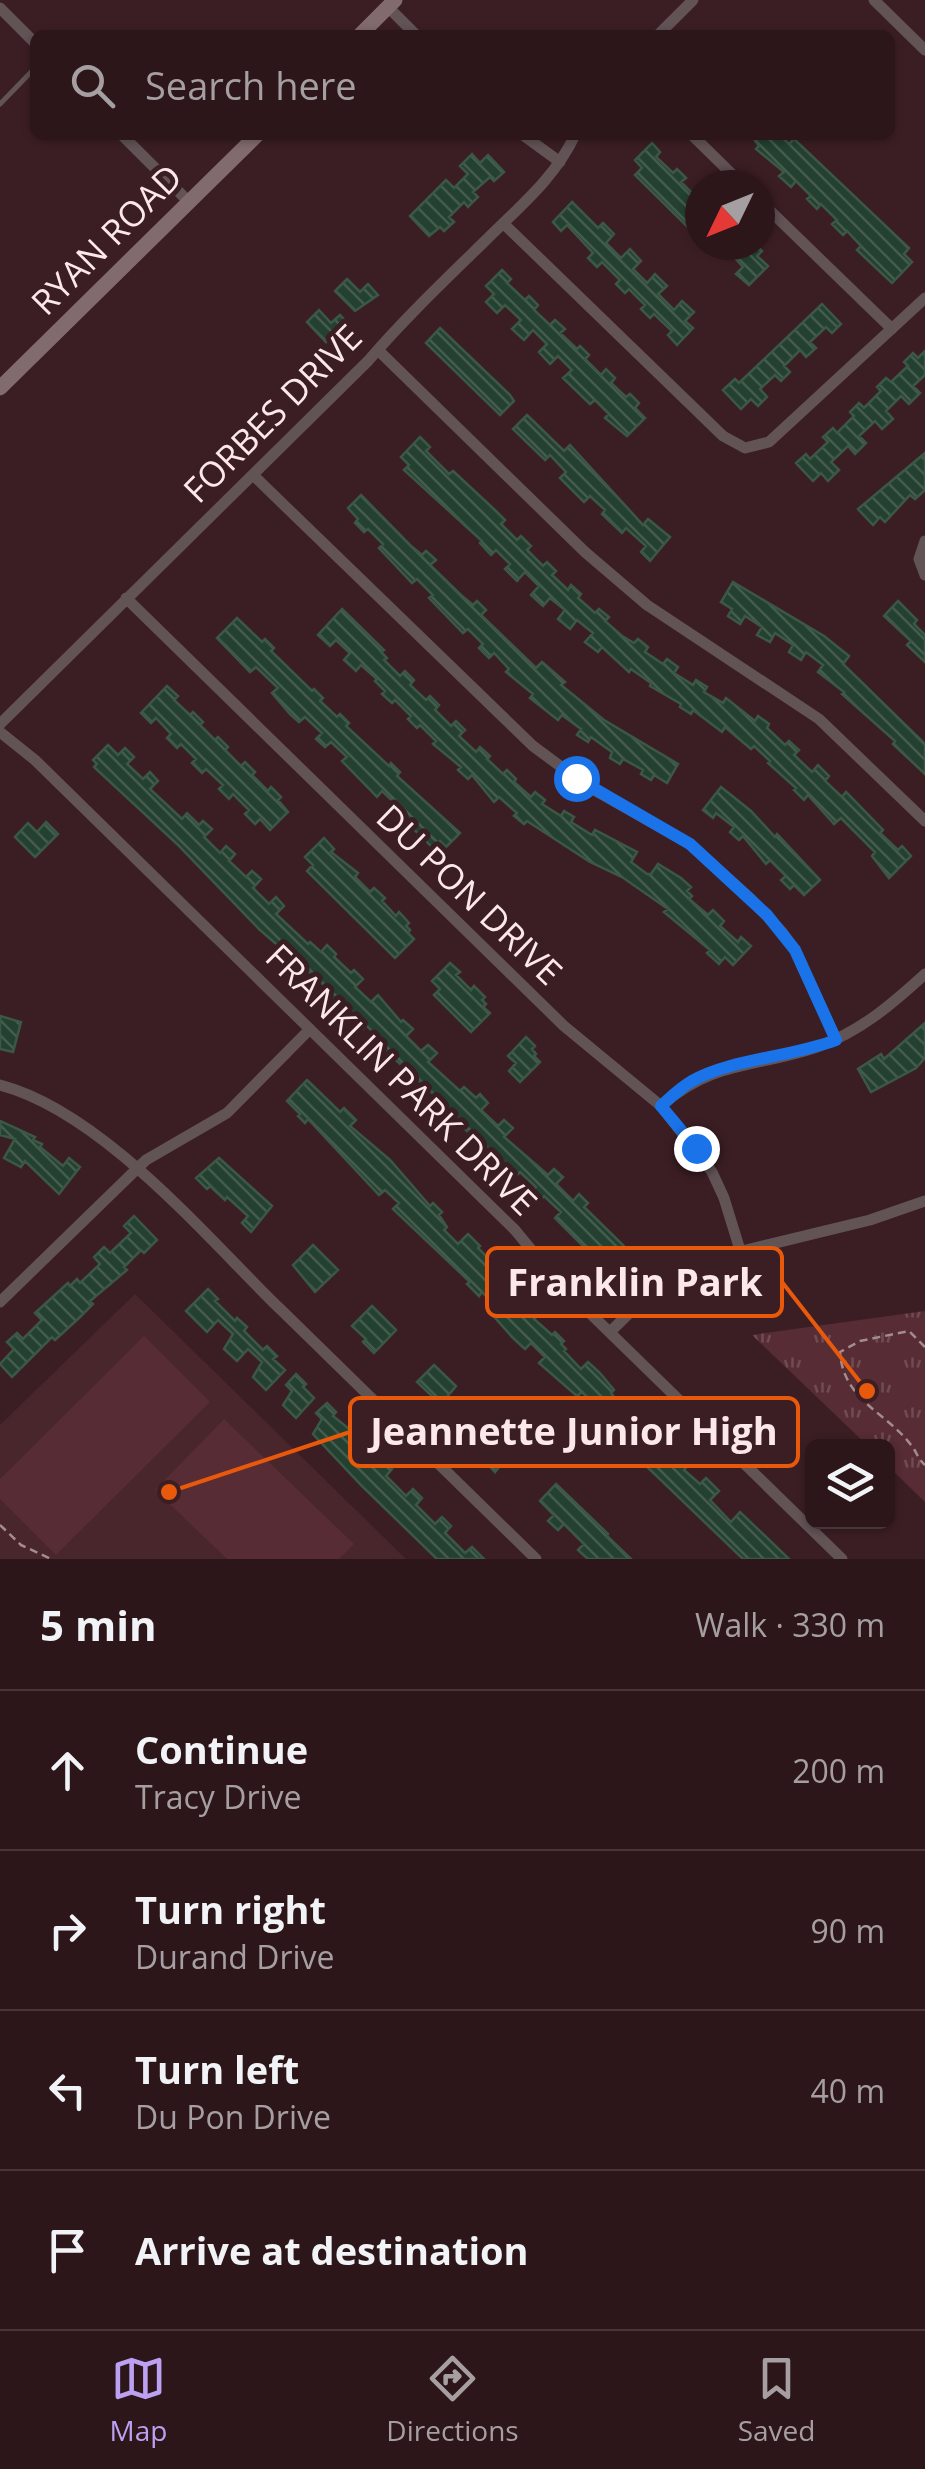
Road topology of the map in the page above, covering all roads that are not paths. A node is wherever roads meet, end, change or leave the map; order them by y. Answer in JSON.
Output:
{"nodes":[{"id":1,"x":693,"y":0,"type":"edge"},
{"id":2,"x":874,"y":0,"type":"edge"},
{"id":3,"x":392,"y":4,"type":"edge"},
{"id":4,"x":0,"y":8,"type":"edge"},
{"id":5,"x":365,"y":30,"type":"edge"},
{"id":6,"x":412,"y":30,"type":"edge"},
{"id":7,"x":663,"y":30,"type":"edge"},
{"id":8,"x":30,"y":38,"type":"edge"},
{"id":9,"x":925,"y":50,"type":"edge"},
{"id":10,"x":30,"y":73,"type":"edge"},
{"id":11,"x":0,"y":104,"type":"edge"},
{"id":12,"x":127,"y":140,"type":"edge"},
{"id":13,"x":252,"y":140,"type":"edge"},
{"id":14,"x":529,"y":140,"type":"edge"},
{"id":15,"x":572,"y":140,"type":"edge"},
{"id":16,"x":697,"y":140,"type":"edge"},
{"id":17,"x":560,"y":162,"type":"junction"},
{"id":18,"x":728,"y":170,"type":"edge"},
{"id":19,"x":188,"y":202,"type":"junction"},
{"id":20,"x":775,"y":216,"type":"edge"},
{"id":21,"x":503,"y":223,"type":"junction"},
{"id":22,"x":925,"y":298,"type":"edge"},
{"id":23,"x":892,"y":329,"type":"junction"},
{"id":24,"x":378,"y":350,"type":"junction"},
{"id":25,"x":0,"y":388,"type":"edge"},
{"id":26,"x":253,"y":474,"type":"junction"},
{"id":27,"x":925,"y":540,"type":"edge"},
{"id":28,"x":925,"y":575,"type":"edge"},
{"id":29,"x":126,"y":598,"type":"junction"},
{"id":30,"x":0,"y":724,"type":"edge"},
{"id":31,"x":0,"y":732,"type":"edge"},
{"id":32,"x":925,"y":821,"type":"edge"},
{"id":33,"x":925,"y":974,"type":"edge"},
{"id":34,"x":310,"y":1029,"type":"junction"},
{"id":35,"x":836,"y":1040,"type":"junction"},
{"id":36,"x":0,"y":1085,"type":"edge"},
{"id":37,"x":661,"y":1106,"type":"junction"},
{"id":38,"x":135,"y":1169,"type":"junction"},
{"id":39,"x":925,"y":1201,"type":"edge"},
{"id":40,"x":740,"y":1250,"type":"junction"},
{"id":41,"x":2,"y":1296,"type":"edge"},
{"id":42,"x":610,"y":1332,"type":"junction"},
{"id":43,"x":536,"y":1559,"type":"edge"},
{"id":44,"x":842,"y":1559,"type":"edge"}],
"edges":[{"from":1,"to":7,"type":"street"},
{"from":2,"to":9,"type":"street"},
{"from":3,"to":5,"type":"main road"},
{"from":3,"to":6,"type":"street"},
{"from":4,"to":8,"type":"street"},
{"from":10,"to":11,"type":"lane"},
{"from":12,"to":19,"type":"street"},
{"from":13,"to":19,"type":"main road","name":"RYAN ROAD"},
{"from":14,"to":17,"type":"street"},
{"from":15,"to":17,"type":"street","name":"FORBES DRIVE"},
{"from":16,"to":18,"type":"street"},
{"from":17,"to":21,"type":"street","name":"FORBES DRIVE"},
{"from":19,"to":25,"type":"main road","name":"RYAN ROAD"},
{"from":20,"to":23,"type":"street"},
{"from":21,"to":23,"type":"street"},
{"from":21,"to":24,"type":"street","name":"FORBES DRIVE"},
{"from":22,"to":23,"type":"street"},
{"from":24,"to":26,"type":"street","name":"FORBES DRIVE"},
{"from":24,"to":32,"type":"street"},
{"from":26,"to":29,"type":"street","name":"FORBES DRIVE"},
{"from":26,"to":35,"type":"street"},
{"from":27,"to":28,"type":"street"},
{"from":29,"to":30,"type":"street","name":"FORBES DRIVE"},
{"from":29,"to":37,"type":"street","name":"DU PON DRIVE"},
{"from":31,"to":34,"type":"street","name":"FRANKLIN PARK DRIVE"},
{"from":33,"to":35,"type":"street"},
{"from":34,"to":38,"type":"street"},
{"from":34,"to":42,"type":"street","name":"FRANKLIN PARK DRIVE"},
{"from":35,"to":37,"type":"street"},
{"from":36,"to":38,"type":"street"},
{"from":37,"to":40,"type":"street","name":"DU PON DRIVE"},
{"from":38,"to":41,"type":"street"},
{"from":38,"to":43,"type":"street"},
{"from":39,"to":40,"type":"street"},
{"from":40,"to":42,"type":"street"},
{"from":42,"to":44,"type":"street","name":"FRANKLIN PARK DRIVE"}]}
